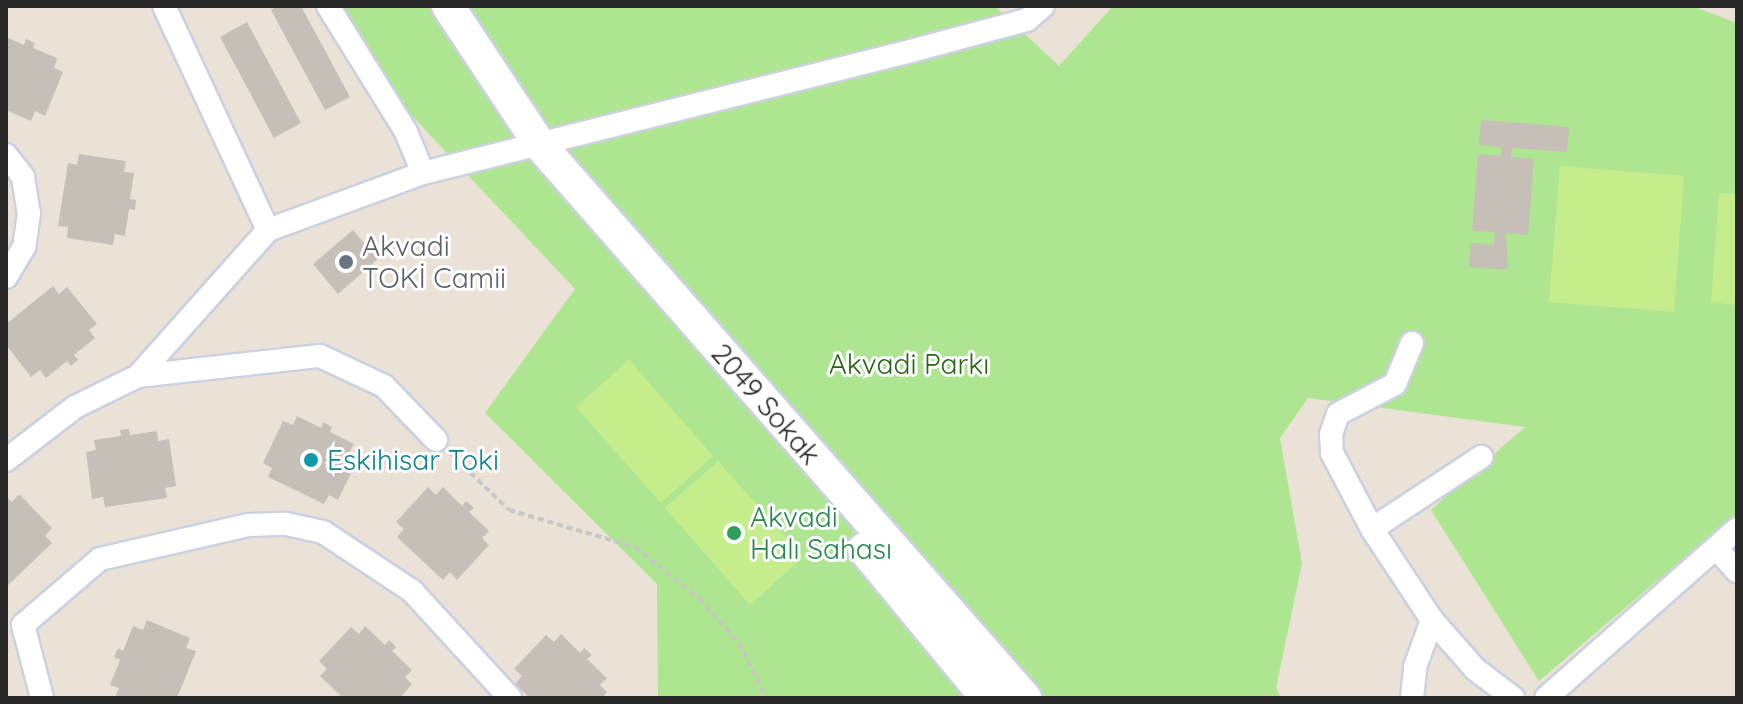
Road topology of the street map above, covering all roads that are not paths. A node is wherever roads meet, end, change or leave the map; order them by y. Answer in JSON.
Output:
{"nodes":[{"id":1,"x":164,"y":6,"type":"edge"},
{"id":2,"x":328,"y":6,"type":"edge"},
{"id":3,"x":428,"y":6,"type":"edge"},
{"id":4,"x":448,"y":6,"type":"edge"},
{"id":5,"x":1030,"y":11,"type":"edge"},
{"id":6,"x":529,"y":147,"type":"junction"},
{"id":7,"x":6,"y":155,"type":"edge"},
{"id":8,"x":423,"y":173,"type":"junction"},
{"id":9,"x":268,"y":230,"type":"junction"},
{"id":10,"x":6,"y":277,"type":"edge"},
{"id":11,"x":1412,"y":343,"type":"dead end"},
{"id":12,"x":138,"y":376,"type":"junction"},
{"id":13,"x":436,"y":440,"type":"road end"},
{"id":14,"x":1481,"y":457,"type":"dead end"},
{"id":15,"x":6,"y":460,"type":"edge"},
{"id":16,"x":1372,"y":529,"type":"junction"},
{"id":17,"x":1737,"y":529,"type":"edge"},
{"id":18,"x":1717,"y":549,"type":"junction"},
{"id":19,"x":1737,"y":571,"type":"edge"},
{"id":20,"x":1432,"y":620,"type":"junction"},
{"id":21,"x":15,"y":622,"type":"edge"},
{"id":22,"x":42,"y":698,"type":"edge"},
{"id":23,"x":510,"y":698,"type":"edge"},
{"id":24,"x":987,"y":698,"type":"edge"},
{"id":25,"x":1025,"y":698,"type":"edge"},
{"id":26,"x":1412,"y":698,"type":"edge"},
{"id":27,"x":1513,"y":698,"type":"edge"},
{"id":28,"x":1546,"y":698,"type":"edge"}],
"edges":[{"from":1,"to":9,"type":"street"},
{"from":2,"to":8,"type":"street"},
{"from":3,"to":6,"type":"main road"},
{"from":4,"to":6,"type":"main road"},
{"from":5,"to":6,"type":"street"},
{"from":6,"to":8,"type":"street"},
{"from":6,"to":24,"type":"main road","name":"2049 Sokak"},
{"from":6,"to":25,"type":"main road","name":"2049 Sokak"},
{"from":7,"to":10,"type":"street"},
{"from":8,"to":9,"type":"street"},
{"from":9,"to":12,"type":"street"},
{"from":11,"to":16,"type":"street"},
{"from":12,"to":13,"type":"street"},
{"from":12,"to":15,"type":"street"},
{"from":14,"to":16,"type":"street"},
{"from":16,"to":20,"type":"street"},
{"from":17,"to":18,"type":"street"},
{"from":18,"to":19,"type":"street"},
{"from":18,"to":28,"type":"street"},
{"from":20,"to":26,"type":"street"},
{"from":20,"to":27,"type":"street"},
{"from":21,"to":22,"type":"street"},
{"from":21,"to":23,"type":"street"}]}
